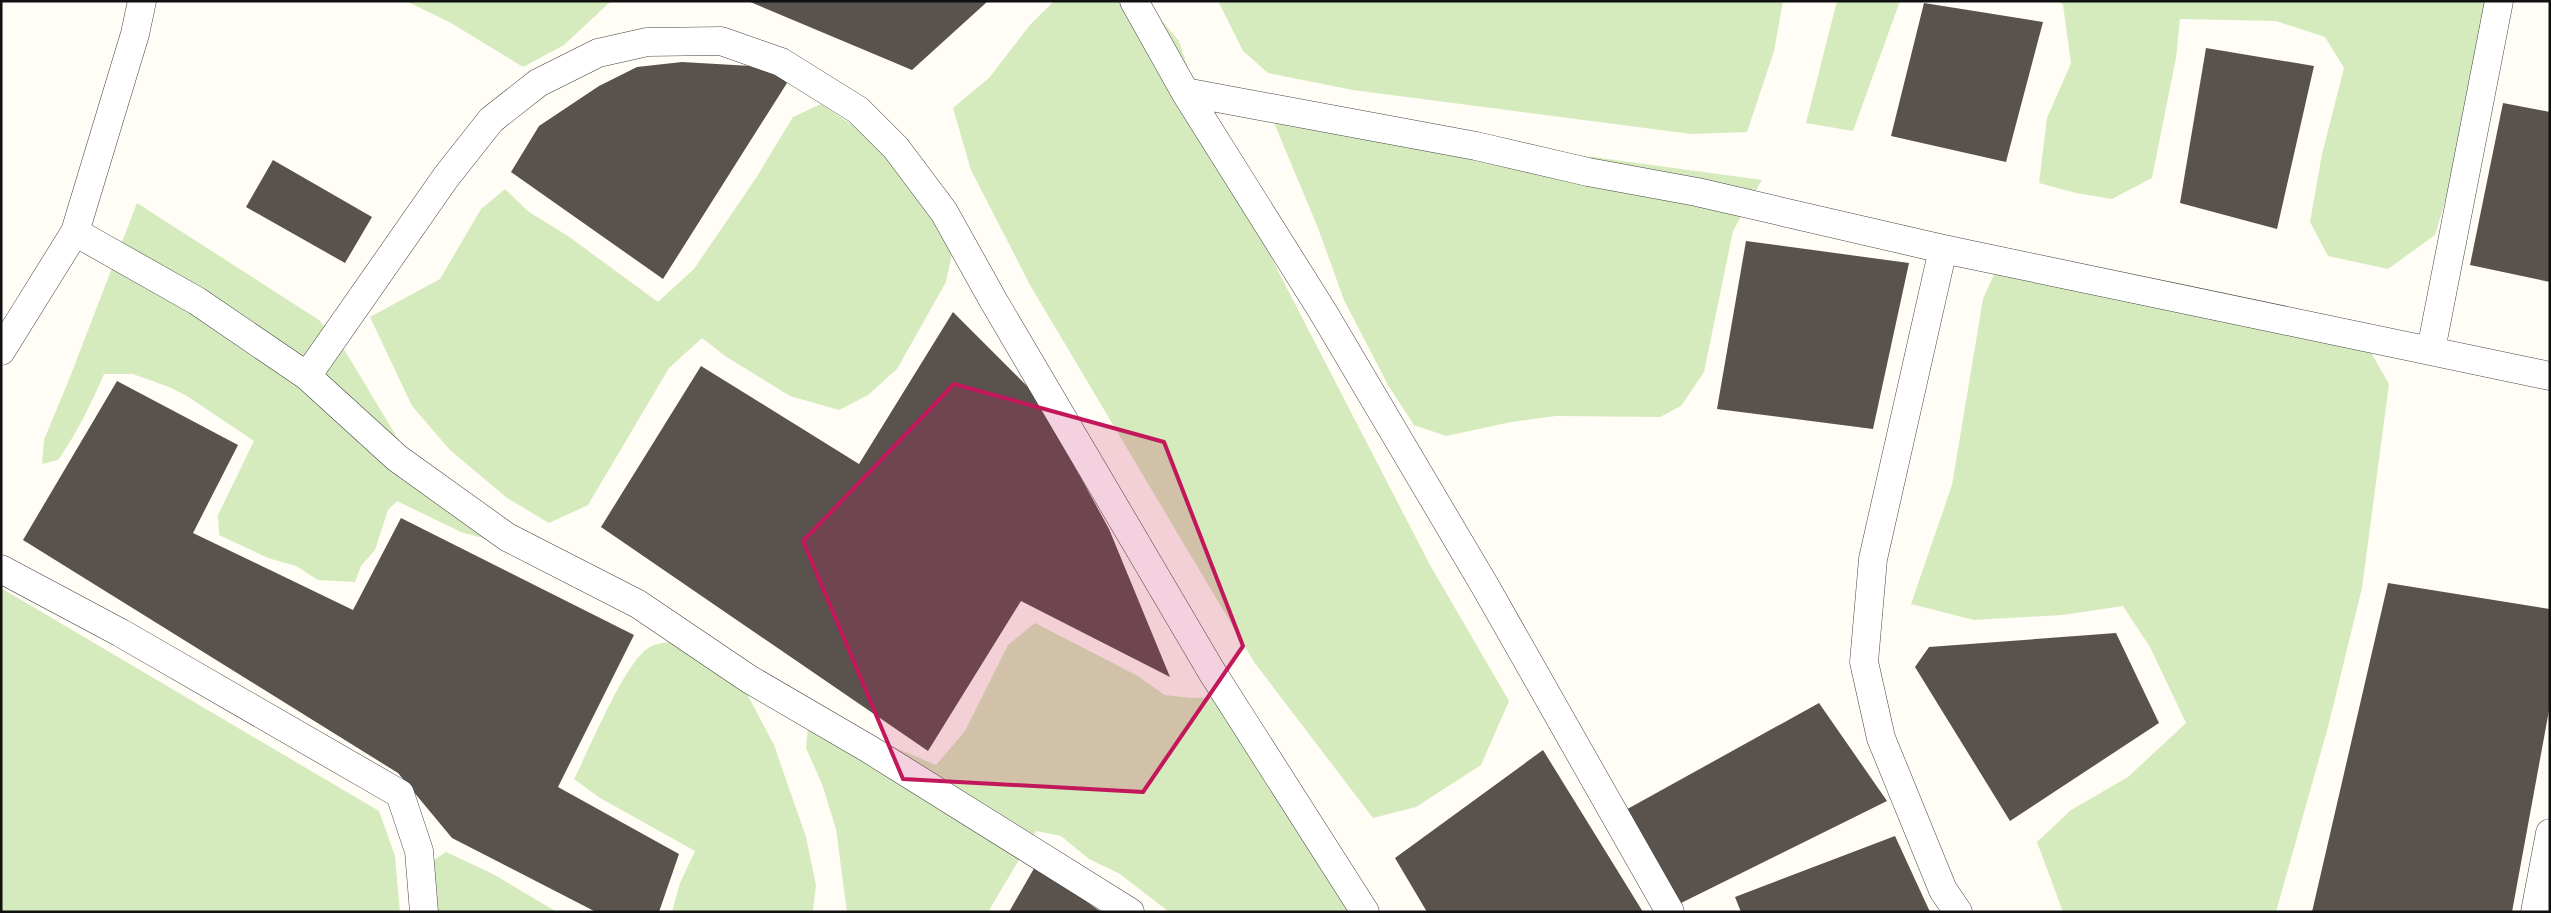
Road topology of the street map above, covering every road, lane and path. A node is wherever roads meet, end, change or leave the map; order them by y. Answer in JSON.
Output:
{"nodes":[{"id":1,"x":142,"y":1,"type":"edge"},
{"id":2,"x":1134,"y":1,"type":"edge"},
{"id":3,"x":2499,"y":1,"type":"edge"},
{"id":4,"x":1185,"y":92,"type":"junction"},
{"id":5,"x":75,"y":232,"type":"junction"},
{"id":6,"x":1943,"y":249,"type":"junction"},
{"id":7,"x":1,"y":350,"type":"edge"},
{"id":8,"x":2431,"y":350,"type":"junction"},
{"id":9,"x":307,"y":376,"type":"junction"},
{"id":10,"x":2550,"y":376,"type":"edge"},
{"id":11,"x":1,"y":569,"type":"edge"},
{"id":12,"x":2550,"y":833,"type":"edge"},
{"id":13,"x":424,"y":912,"type":"edge"},
{"id":14,"x":1130,"y":912,"type":"edge"},
{"id":15,"x":1366,"y":912,"type":"edge"},
{"id":16,"x":1670,"y":912,"type":"edge"},
{"id":17,"x":1958,"y":912,"type":"edge"},
{"id":18,"x":2535,"y":912,"type":"edge"}],
"edges":[{"from":1,"to":5,"type":"street"},
{"from":2,"to":4,"type":"street"},
{"from":3,"to":8,"type":"street"},
{"from":4,"to":6,"type":"street"},
{"from":4,"to":16,"type":"street"},
{"from":5,"to":7,"type":"street"},
{"from":5,"to":9,"type":"street"},
{"from":6,"to":8,"type":"street"},
{"from":6,"to":17,"type":"street"},
{"from":8,"to":10,"type":"street"},
{"from":9,"to":14,"type":"street"},
{"from":9,"to":15,"type":"street"},
{"from":11,"to":13,"type":"street"},
{"from":12,"to":18,"type":"street"}]}
